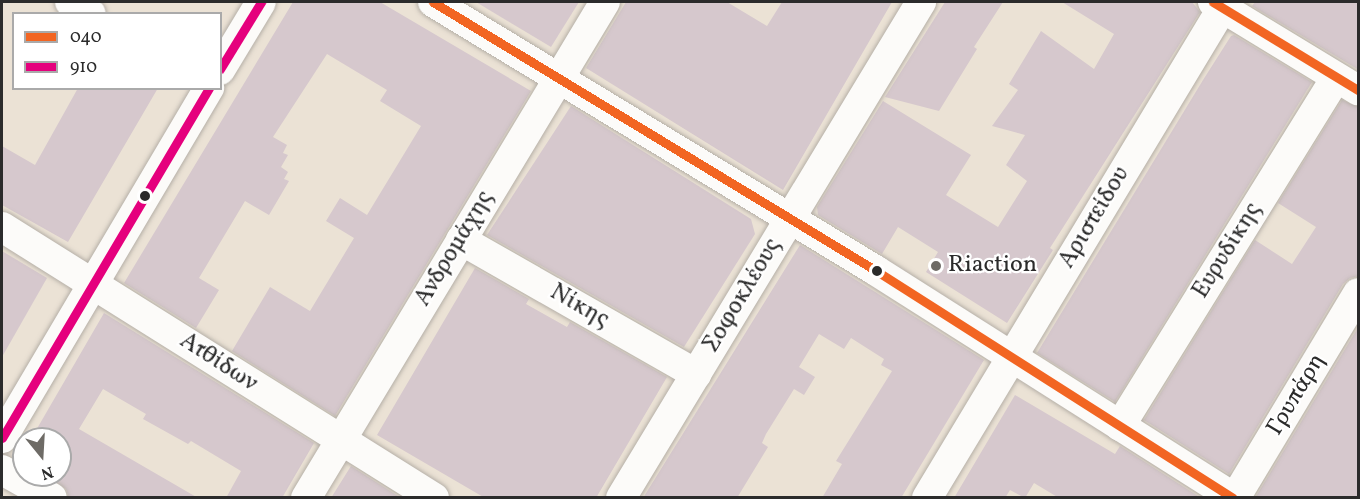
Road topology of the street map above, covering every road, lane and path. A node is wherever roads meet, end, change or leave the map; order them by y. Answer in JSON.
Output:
{"nodes":[{"id":1,"x":70,"y":2,"type":"edge"},
{"id":2,"x":261,"y":2,"type":"edge"},
{"id":3,"x":433,"y":2,"type":"edge"},
{"id":4,"x":605,"y":2,"type":"edge"},
{"id":5,"x":921,"y":2,"type":"edge"},
{"id":6,"x":1221,"y":3,"type":"edge"},
{"id":7,"x":88,"y":12,"type":"edge"},
{"id":8,"x":222,"y":67,"type":"edge"},
{"id":9,"x":558,"y":79,"type":"junction"},
{"id":10,"x":1347,"y":84,"type":"edge"},
{"id":11,"x":208,"y":90,"type":"edge"},
{"id":12,"x":790,"y":219,"type":"junction"},
{"id":13,"x":2,"y":228,"type":"edge"},
{"id":14,"x":461,"y":240,"type":"junction"},
{"id":15,"x":93,"y":283,"type":"junction"},
{"id":16,"x":1359,"y":293,"type":"edge"},
{"id":17,"x":1011,"y":357,"type":"junction"},
{"id":18,"x":696,"y":374,"type":"junction"},
{"id":19,"x":1120,"y":426,"type":"junction"},
{"id":20,"x":2,"y":438,"type":"edge"},
{"id":21,"x":340,"y":441,"type":"junction"},
{"id":22,"x":2,"y":470,"type":"edge"},
{"id":23,"x":52,"y":498,"type":"edge"},
{"id":24,"x":306,"y":498,"type":"edge"},
{"id":25,"x":434,"y":498,"type":"edge"},
{"id":26,"x":621,"y":498,"type":"edge"},
{"id":27,"x":927,"y":498,"type":"edge"},
{"id":28,"x":1235,"y":498,"type":"edge"}],
"edges":[{"from":1,"to":7,"type":"street"},
{"from":2,"to":8,"type":"street"},
{"from":3,"to":9,"type":"street"},
{"from":4,"to":9,"type":"street","name":"Ανδρομάχης"},
{"from":5,"to":12,"type":"street","name":"Σοφοκλέους"},
{"from":6,"to":10,"type":"street"},
{"from":6,"to":17,"type":"street","name":"Αριστείδου"},
{"from":9,"to":12,"type":"street"},
{"from":9,"to":14,"type":"street","name":"Ανδρομάχης"},
{"from":10,"to":19,"type":"street","name":"Ευρυδίκης"},
{"from":11,"to":15,"type":"street"},
{"from":12,"to":17,"type":"street"},
{"from":12,"to":18,"type":"street","name":"Σοφοκλέους"},
{"from":13,"to":15,"type":"street","name":"Ατθίδων"},
{"from":14,"to":18,"type":"street","name":"Νίκης"},
{"from":14,"to":21,"type":"street","name":"Ανδρομάχης"},
{"from":15,"to":20,"type":"street"},
{"from":15,"to":21,"type":"street","name":"Ατθίδων"},
{"from":16,"to":28,"type":"street","name":"Γρυπάρη"},
{"from":17,"to":19,"type":"street"},
{"from":17,"to":27,"type":"street","name":"Αριστείδου"},
{"from":18,"to":26,"type":"street","name":"Σοφοκλέους"},
{"from":19,"to":28,"type":"street"},
{"from":21,"to":24,"type":"street","name":"Ανδρομάχης"},
{"from":21,"to":25,"type":"street","name":"Ατθίδων"},
{"from":22,"to":23,"type":"street"}]}
